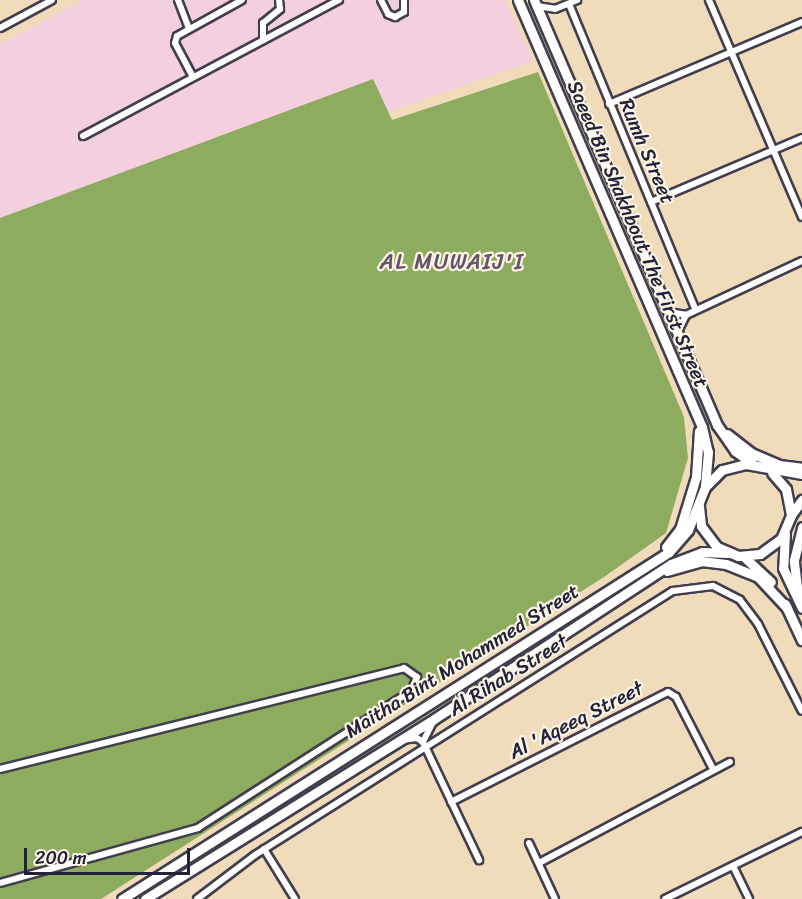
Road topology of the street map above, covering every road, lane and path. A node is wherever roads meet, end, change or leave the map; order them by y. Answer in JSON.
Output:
{"nodes":[{"id":1,"x":52,"y":0,"type":"edge"},
{"id":2,"x":178,"y":0,"type":"edge"},
{"id":3,"x":242,"y":0,"type":"edge"},
{"id":4,"x":279,"y":0,"type":"edge"},
{"id":5,"x":339,"y":0,"type":"edge"},
{"id":6,"x":381,"y":0,"type":"edge"},
{"id":7,"x":404,"y":0,"type":"edge"},
{"id":8,"x":518,"y":0,"type":"edge"},
{"id":9,"x":577,"y":0,"type":"edge"},
{"id":10,"x":709,"y":0,"type":"edge"},
{"id":11,"x":535,"y":3,"type":"edge"},
{"id":12,"x":569,"y":4,"type":"junction"},
{"id":13,"x":555,"y":9,"type":"junction"},
{"id":14,"x":802,"y":22,"type":"edge"},
{"id":15,"x":545,"y":26,"type":"junction"},
{"id":16,"x":0,"y":28,"type":"edge"},
{"id":17,"x":189,"y":28,"type":"junction"},
{"id":18,"x":533,"y":34,"type":"junction"},
{"id":19,"x":262,"y":40,"type":"junction"},
{"id":20,"x":732,"y":53,"type":"junction"},
{"id":21,"x":193,"y":77,"type":"junction"},
{"id":22,"x":567,"y":77,"type":"junction"},
{"id":23,"x":609,"y":104,"type":"junction"},
{"id":24,"x":83,"y":136,"type":"dead end"},
{"id":25,"x":802,"y":138,"type":"edge"},
{"id":26,"x":773,"y":151,"type":"junction"},
{"id":27,"x":651,"y":202,"type":"junction"},
{"id":28,"x":802,"y":217,"type":"edge"},
{"id":29,"x":802,"y":261,"type":"edge"},
{"id":30,"x":665,"y":310,"type":"junction"},
{"id":31,"x":696,"y":310,"type":"junction"},
{"id":32,"x":686,"y":315,"type":"junction"},
{"id":33,"x":676,"y":337,"type":"junction"},
{"id":34,"x":711,"y":411,"type":"junction"},
{"id":35,"x":698,"y":417,"type":"junction"},
{"id":36,"x":757,"y":466,"type":"junction"},
{"id":37,"x":802,"y":468,"type":"edge"},
{"id":38,"x":768,"y":470,"type":"junction"},
{"id":39,"x":802,"y":474,"type":"edge"},
{"id":40,"x":705,"y":487,"type":"junction"},
{"id":41,"x":700,"y":500,"type":"junction"},
{"id":42,"x":802,"y":500,"type":"edge"},
{"id":43,"x":791,"y":515,"type":"junction"},
{"id":44,"x":802,"y":526,"type":"edge"},
{"id":45,"x":785,"y":534,"type":"junction"},
{"id":46,"x":728,"y":553,"type":"junction"},
{"id":47,"x":743,"y":556,"type":"junction"},
{"id":48,"x":647,"y":565,"type":"junction"},
{"id":49,"x":651,"y":576,"type":"junction"},
{"id":50,"x":801,"y":606,"type":"edge"},
{"id":51,"x":787,"y":608,"type":"junction"},
{"id":52,"x":802,"y":640,"type":"edge"},
{"id":53,"x":802,"y":711,"type":"edge"},
{"id":54,"x":434,"y":718,"type":"junction"},
{"id":55,"x":400,"y":740,"type":"junction"},
{"id":56,"x":424,"y":744,"type":"junction"},
{"id":57,"x":730,"y":762,"type":"dead end"},
{"id":58,"x":0,"y":769,"type":"edge"},
{"id":59,"x":713,"y":769,"type":"junction"},
{"id":60,"x":451,"y":802,"type":"junction"},
{"id":61,"x":802,"y":832,"type":"edge"},
{"id":62,"x":529,"y":843,"type":"dead end"},
{"id":63,"x":264,"y":849,"type":"junction"},
{"id":64,"x":479,"y":860,"type":"dead end"},
{"id":65,"x":539,"y":863,"type":"junction"},
{"id":66,"x":733,"y":866,"type":"junction"},
{"id":67,"x":0,"y":883,"type":"edge"},
{"id":68,"x":147,"y":898,"type":"edge"},
{"id":69,"x":122,"y":899,"type":"edge"},
{"id":70,"x":196,"y":899,"type":"edge"},
{"id":71,"x":295,"y":899,"type":"edge"},
{"id":72,"x":555,"y":899,"type":"edge"},
{"id":73,"x":665,"y":899,"type":"edge"},
{"id":74,"x":749,"y":899,"type":"edge"}],
"edges":[{"from":1,"to":16,"type":"street"},
{"from":2,"to":17,"type":"street"},
{"from":3,"to":17,"type":"street"},
{"from":4,"to":19,"type":"street"},
{"from":5,"to":19,"type":"street"},
{"from":6,"to":7,"type":"street"},
{"from":8,"to":18,"type":"main road","name":"Saeed Bin Shakhbout The First Street"},
{"from":9,"to":12,"type":"street"},
{"from":10,"to":20,"type":"street"},
{"from":11,"to":13,"type":"street"},
{"from":11,"to":15,"type":"main road","name":"Saeed Bin Shakhbout The First Street"},
{"from":12,"to":13,"type":"street"},
{"from":12,"to":23,"type":"street","name":"Rumh Street"},
{"from":13,"to":15,"type":"street"},
{"from":14,"to":20,"type":"street"},
{"from":15,"to":22,"type":"main road","name":"Saeed Bin Shakhbout The First Street"},
{"from":17,"to":21,"type":"street"},
{"from":18,"to":22,"type":"main road"},
{"from":18,"to":35,"type":"main road","name":"Saeed Bin Shakhbout The First Street"},
{"from":19,"to":21,"type":"street"},
{"from":20,"to":23,"type":"street"},
{"from":20,"to":26,"type":"street"},
{"from":21,"to":24,"type":"street"},
{"from":22,"to":30,"type":"main road","name":"Saeed Bin Shakhbout The First Street"},
{"from":23,"to":27,"type":"street","name":"Rumh Street"},
{"from":25,"to":26,"type":"street"},
{"from":26,"to":27,"type":"street"},
{"from":26,"to":28,"type":"street"},
{"from":27,"to":31,"type":"street","name":"Rumh Street"},
{"from":29,"to":31,"type":"street"},
{"from":30,"to":32,"type":"street"},
{"from":30,"to":33,"type":"main road","name":"Saeed Bin Shakhbout The First Street"},
{"from":31,"to":32,"type":"street"},
{"from":32,"to":33,"type":"street"},
{"from":33,"to":34,"type":"main road","name":"Saeed Bin Shakhbout The First Street"},
{"from":34,"to":36,"type":"main road","name":"Saeed Bin Shakhbout The First Street"},
{"from":34,"to":37,"type":"main road"},
{"from":35,"to":40,"type":"main road","name":"Saeed Bin Shakhbout The First Street"},
{"from":35,"to":48,"type":"main road"},
{"from":36,"to":38,"type":"main road","name":"Maitha Bint Mohammed Street"},
{"from":36,"to":40,"type":"main road","name":"Maitha Bint Mohammed Street"},
{"from":38,"to":39,"type":"main road","name":"Maitha Bint Mohammed Street"},
{"from":38,"to":43,"type":"main road"},
{"from":40,"to":41,"type":"main road","name":"Maitha Bint Mohammed Street"},
{"from":41,"to":46,"type":"main road"},
{"from":41,"to":48,"type":"main road","name":"Maitha Bint Mohammed Street"},
{"from":42,"to":43,"type":"main road"},
{"from":43,"to":45,"type":"main road"},
{"from":44,"to":50,"type":"main road"},
{"from":45,"to":47,"type":"main road"},
{"from":45,"to":50,"type":"main road"},
{"from":46,"to":47,"type":"main road"},
{"from":46,"to":49,"type":"main road","name":"Maitha Bint Mohammed Street"},
{"from":47,"to":51,"type":"main road"},
{"from":48,"to":69,"type":"main road","name":"Maitha Bint Mohammed Street"},
{"from":49,"to":51,"type":"main road"},
{"from":49,"to":54,"type":"main road","name":"Maitha Bint Mohammed Street"},
{"from":51,"to":52,"type":"main road"},
{"from":53,"to":56,"type":"street","name":"Al Rihab Street"},
{"from":54,"to":55,"type":"main road","name":"Maitha Bint Mohammed Street"},
{"from":54,"to":56,"type":"street"},
{"from":55,"to":56,"type":"street"},
{"from":55,"to":68,"type":"main road","name":"Maitha Bint Mohammed Street"},
{"from":56,"to":60,"type":"street"},
{"from":56,"to":63,"type":"street","name":"Al Rihab Street"},
{"from":57,"to":59,"type":"street"},
{"from":58,"to":67,"type":"street"},
{"from":59,"to":60,"type":"street","name":"Al 'Aqeeq Street"},
{"from":59,"to":65,"type":"street"},
{"from":60,"to":64,"type":"street"},
{"from":61,"to":66,"type":"street"},
{"from":62,"to":65,"type":"street"},
{"from":63,"to":70,"type":"street","name":"Al Rihab Street"},
{"from":63,"to":71,"type":"street"},
{"from":65,"to":72,"type":"street"},
{"from":66,"to":73,"type":"street"},
{"from":66,"to":74,"type":"street"}]}
